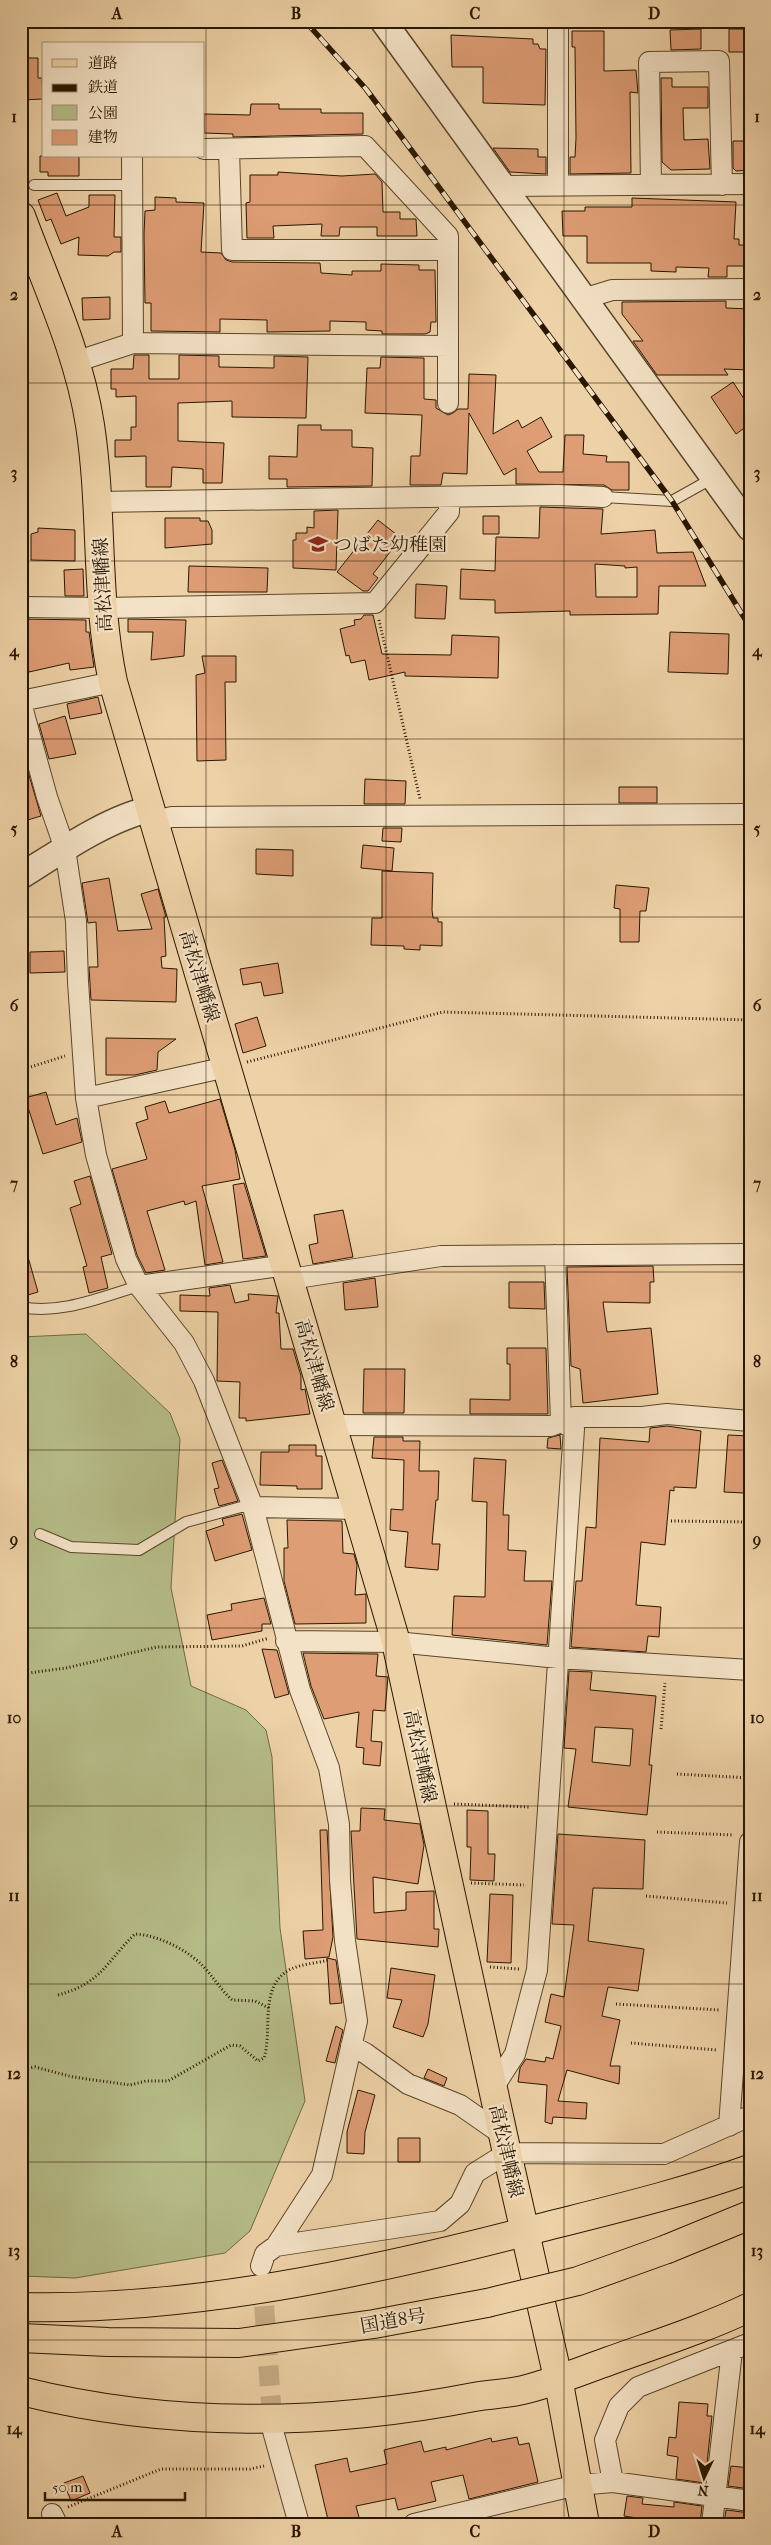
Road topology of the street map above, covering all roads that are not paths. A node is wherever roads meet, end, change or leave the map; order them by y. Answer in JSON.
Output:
{"nodes":[{"id":1,"x":383,"y":21,"type":"edge"},
{"id":2,"x":558,"y":21,"type":"edge"},
{"id":3,"x":205,"y":149,"type":"edge"},
{"id":4,"x":229,"y":149,"type":"junction"},
{"id":5,"x":132,"y":158,"type":"edge"},
{"id":6,"x":722,"y":184,"type":"junction"},
{"id":7,"x":750,"y":184,"type":"edge"},
{"id":8,"x":34,"y":185,"type":"dead end"},
{"id":9,"x":131,"y":185,"type":"junction"},
{"id":10,"x":558,"y":185,"type":"junction"},
{"id":11,"x":651,"y":185,"type":"junction"},
{"id":12,"x":501,"y":186,"type":"junction"},
{"id":13,"x":21,"y":216,"type":"edge"},
{"id":14,"x":448,"y":250,"type":"junction"},
{"id":15,"x":750,"y":289,"type":"edge"},
{"id":16,"x":583,"y":299,"type":"junction"},
{"id":17,"x":133,"y":343,"type":"junction"},
{"id":18,"x":448,"y":346,"type":"junction"},
{"id":19,"x":75,"y":362,"type":"junction"},
{"id":20,"x":448,"y":403,"type":"dead end"},
{"id":21,"x":714,"y":478,"type":"junction"},
{"id":22,"x":449,"y":498,"type":"junction"},
{"id":23,"x":603,"y":498,"type":"joint"},
{"id":24,"x":98,"y":502,"type":"junction"},
{"id":25,"x":750,"y":528,"type":"edge"},
{"id":26,"x":21,"y":607,"type":"edge"},
{"id":27,"x":102,"y":608,"type":"junction"},
{"id":28,"x":113,"y":682,"type":"junction"},
{"id":29,"x":750,"y":814,"type":"edge"},
{"id":30,"x":153,"y":815,"type":"junction"},
{"id":31,"x":65,"y":849,"type":"junction"},
{"id":32,"x":21,"y":876,"type":"edge"},
{"id":33,"x":227,"y":1067,"type":"junction"},
{"id":34,"x":86,"y":1098,"type":"junction"},
{"id":35,"x":750,"y":1254,"type":"edge"},
{"id":36,"x":554,"y":1255,"type":"junction"},
{"id":37,"x":288,"y":1272,"type":"junction"},
{"id":38,"x":139,"y":1286,"type":"junction"},
{"id":39,"x":21,"y":1307,"type":"edge"},
{"id":40,"x":750,"y":1421,"type":"edge"},
{"id":41,"x":561,"y":1422,"type":"junction"},
{"id":42,"x":333,"y":1425,"type":"junction"},
{"id":43,"x":253,"y":1507,"type":"junction"},
{"id":44,"x":358,"y":1509,"type":"junction"},
{"id":45,"x":40,"y":1534,"type":"dead end"},
{"id":46,"x":285,"y":1637,"type":"junction"},
{"id":47,"x":396,"y":1642,"type":"junction"},
{"id":48,"x":558,"y":1658,"type":"junction"},
{"id":49,"x":750,"y":1670,"type":"edge"},
{"id":50,"x":745,"y":1839,"type":"edge"},
{"id":51,"x":351,"y":2046,"type":"junction"},
{"id":52,"x":493,"y":2088,"type":"junction"},
{"id":53,"x":750,"y":2116,"type":"edge"},
{"id":54,"x":730,"y":2126,"type":"junction"},
{"id":55,"x":505,"y":2144,"type":"junction"},
{"id":56,"x":750,"y":2169,"type":"edge"},
{"id":57,"x":750,"y":2215,"type":"edge"},
{"id":58,"x":525,"y":2232,"type":"junction"},
{"id":59,"x":276,"y":2246,"type":"junction"},
{"id":60,"x":261,"y":2266,"type":"tunnel mouth"},
{"id":61,"x":21,"y":2307,"type":"edge"},
{"id":62,"x":750,"y":2307,"type":"edge"},
{"id":63,"x":21,"y":2338,"type":"edge"},
{"id":64,"x":741,"y":2347,"type":"edge"},
{"id":65,"x":558,"y":2378,"type":"junction"},
{"id":66,"x":21,"y":2391,"type":"edge"},
{"id":67,"x":273,"y":2431,"type":"tunnel mouth"},
{"id":68,"x":614,"y":2482,"type":"junction"},
{"id":69,"x":577,"y":2485,"type":"junction"},
{"id":70,"x":716,"y":2497,"type":"junction"},
{"id":71,"x":750,"y":2501,"type":"edge"},
{"id":72,"x":299,"y":2524,"type":"edge"},
{"id":73,"x":414,"y":2524,"type":"edge"},
{"id":74,"x":585,"y":2524,"type":"edge"},
{"id":75,"x":712,"y":2524,"type":"edge"}],
"edges":[{"from":1,"to":12,"type":"street"},
{"from":2,"to":10,"type":"street"},
{"from":3,"to":4,"type":"street"},
{"from":4,"to":14,"type":"street"},
{"from":4,"to":14,"type":"street"},
{"from":5,"to":9,"type":"street"},
{"from":6,"to":7,"type":"street"},
{"from":6,"to":11,"type":"street"},
{"from":6,"to":11,"type":"street"},
{"from":8,"to":9,"type":"lane"},
{"from":9,"to":17,"type":"street"},
{"from":10,"to":11,"type":"street"},
{"from":10,"to":12,"type":"street"},
{"from":12,"to":16,"type":"street"},
{"from":13,"to":19,"type":"main road","name":"高松津幡線"},
{"from":14,"to":18,"type":"street"},
{"from":15,"to":16,"type":"street"},
{"from":16,"to":21,"type":"street"},
{"from":17,"to":18,"type":"street"},
{"from":17,"to":19,"type":"street"},
{"from":18,"to":20,"type":"street"},
{"from":19,"to":24,"type":"main road","name":"高松津幡線"},
{"from":21,"to":23,"type":"lane"},
{"from":21,"to":25,"type":"street"},
{"from":22,"to":23,"type":"street"},
{"from":22,"to":24,"type":"street"},
{"from":22,"to":27,"type":"street"},
{"from":24,"to":27,"type":"main road","name":"高松津幡線"},
{"from":26,"to":27,"type":"street"},
{"from":27,"to":28,"type":"main road","name":"高松津幡線"},
{"from":28,"to":30,"type":"main road","name":"高松津幡線"},
{"from":28,"to":31,"type":"street"},
{"from":29,"to":30,"type":"street"},
{"from":30,"to":31,"type":"street"},
{"from":30,"to":33,"type":"main road","name":"高松津幡線"},
{"from":31,"to":32,"type":"street"},
{"from":31,"to":34,"type":"street"},
{"from":33,"to":34,"type":"street"},
{"from":33,"to":37,"type":"main road","name":"高松津幡線"},
{"from":34,"to":38,"type":"street"},
{"from":35,"to":36,"type":"street"},
{"from":36,"to":37,"type":"street"},
{"from":36,"to":41,"type":"street"},
{"from":37,"to":38,"type":"street"},
{"from":37,"to":42,"type":"main road","name":"高松津幡線"},
{"from":38,"to":39,"type":"lane"},
{"from":38,"to":43,"type":"street"},
{"from":40,"to":41,"type":"street"},
{"from":41,"to":42,"type":"street"},
{"from":41,"to":48,"type":"street"},
{"from":42,"to":44,"type":"main road","name":"高松津幡線"},
{"from":43,"to":44,"type":"street"},
{"from":43,"to":45,"type":"lane"},
{"from":43,"to":46,"type":"street"},
{"from":44,"to":47,"type":"main road","name":"高松津幡線"},
{"from":46,"to":47,"type":"street"},
{"from":46,"to":51,"type":"street"},
{"from":47,"to":48,"type":"street"},
{"from":47,"to":52,"type":"main road","name":"高松津幡線"},
{"from":48,"to":49,"type":"street"},
{"from":48,"to":52,"type":"street"},
{"from":50,"to":54,"type":"street"},
{"from":51,"to":55,"type":"street"},
{"from":51,"to":59,"type":"street"},
{"from":52,"to":55,"type":"main road","name":"高松津幡線"},
{"from":53,"to":54,"type":"street"},
{"from":54,"to":55,"type":"street"},
{"from":55,"to":58,"type":"main road","name":"高松津幡線"},
{"from":55,"to":59,"type":"street"},
{"from":56,"to":58,"type":"main road"},
{"from":57,"to":63,"type":"main road","name":"国道8号","bridge":true},
{"from":58,"to":61,"type":"main road"},
{"from":58,"to":65,"type":"main road","name":"高松津幡線"},
{"from":59,"to":60,"type":"street"},
{"from":62,"to":65,"type":"main road"},
{"from":64,"to":68,"type":"street"},
{"from":64,"to":70,"type":"street"},
{"from":65,"to":66,"type":"main road"},
{"from":65,"to":69,"type":"main road","name":"高松津幡線"},
{"from":67,"to":72,"type":"street"},
{"from":68,"to":69,"type":"street"},
{"from":68,"to":70,"type":"street"},
{"from":69,"to":73,"type":"street"},
{"from":69,"to":74,"type":"main road","name":"高松津幡線"},
{"from":70,"to":71,"type":"street"},
{"from":70,"to":75,"type":"street"}]}
